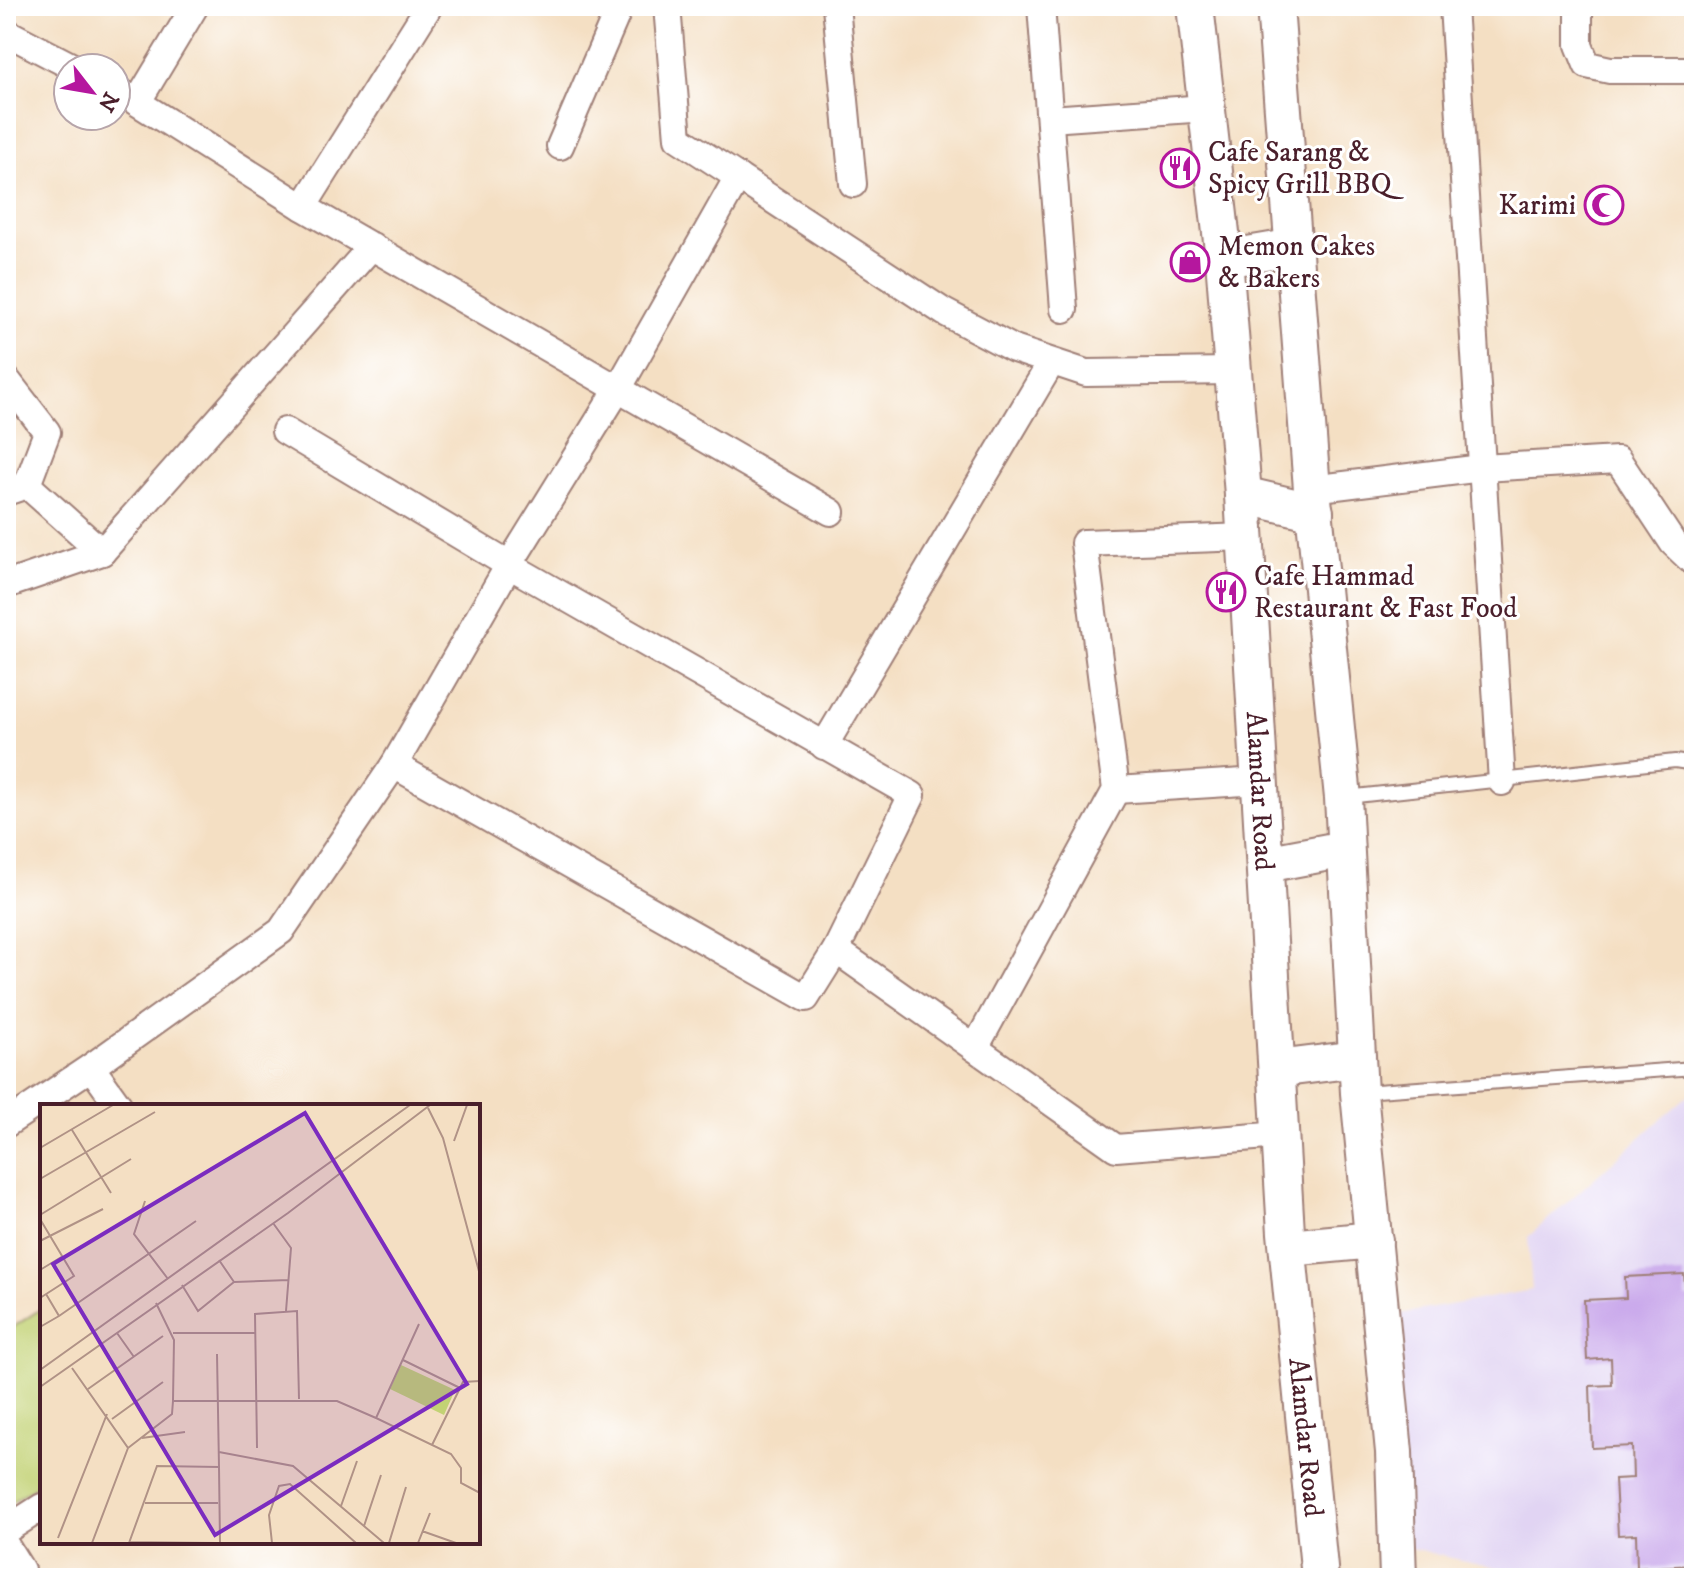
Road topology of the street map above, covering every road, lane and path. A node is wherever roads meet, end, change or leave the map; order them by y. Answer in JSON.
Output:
{"nodes":[{"id":1,"x":195,"y":6,"type":"edge"},
{"id":2,"x":429,"y":6,"type":"edge"},
{"id":3,"x":620,"y":6,"type":"edge"},
{"id":4,"x":667,"y":6,"type":"edge"},
{"id":5,"x":836,"y":6,"type":"edge"},
{"id":6,"x":1041,"y":6,"type":"edge"},
{"id":7,"x":1195,"y":6,"type":"edge"},
{"id":8,"x":1275,"y":6,"type":"edge"},
{"id":9,"x":1453,"y":6,"type":"edge"},
{"id":10,"x":1579,"y":6,"type":"edge"},
{"id":11,"x":6,"y":32,"type":"edge"},
{"id":12,"x":52,"y":56,"type":"edge"},
{"id":13,"x":1694,"y":70,"type":"edge"},
{"id":14,"x":132,"y":88,"type":"edge"},
{"id":15,"x":132,"y":98,"type":"edge"},
{"id":16,"x":1206,"y":108,"type":"junction"},
{"id":17,"x":1050,"y":119,"type":"junction"},
{"id":18,"x":560,"y":146,"type":"dead end"},
{"id":19,"x":738,"y":177,"type":"junction"},
{"id":20,"x":853,"y":184,"type":"dead end"},
{"id":21,"x":303,"y":207,"type":"junction"},
{"id":22,"x":372,"y":246,"type":"junction"},
{"id":23,"x":1294,"y":247,"type":"junction"},
{"id":24,"x":1224,"y":259,"type":"junction"},
{"id":25,"x":1064,"y":309,"type":"dead end"},
{"id":26,"x":1051,"y":363,"type":"junction"},
{"id":27,"x":1232,"y":371,"type":"junction"},
{"id":28,"x":6,"y":379,"type":"edge"},
{"id":29,"x":618,"y":389,"type":"junction"},
{"id":30,"x":285,"y":431,"type":"dead end"},
{"id":31,"x":1482,"y":468,"type":"junction"},
{"id":32,"x":17,"y":489,"type":"edge"},
{"id":33,"x":1243,"y":495,"type":"junction"},
{"id":34,"x":1314,"y":501,"type":"junction"},
{"id":35,"x":831,"y":512,"type":"dead end"},
{"id":36,"x":1246,"y":537,"type":"junction"},
{"id":37,"x":102,"y":552,"type":"junction"},
{"id":38,"x":1694,"y":563,"type":"edge"},
{"id":39,"x":509,"y":565,"type":"junction"},
{"id":40,"x":6,"y":585,"type":"edge"},
{"id":41,"x":824,"y":746,"type":"junction"},
{"id":42,"x":1694,"y":764,"type":"edge"},
{"id":43,"x":394,"y":765,"type":"junction"},
{"id":44,"x":1260,"y":781,"type":"junction"},
{"id":45,"x":1502,"y":782,"type":"junction"},
{"id":46,"x":1116,"y":790,"type":"junction"},
{"id":47,"x":1343,"y":798,"type":"junction"},
{"id":48,"x":1345,"y":849,"type":"junction"},
{"id":49,"x":1265,"y":864,"type":"junction"},
{"id":50,"x":836,"y":950,"type":"junction"},
{"id":51,"x":975,"y":1048,"type":"junction"},
{"id":52,"x":91,"y":1067,"type":"junction"},
{"id":53,"x":1694,"y":1068,"type":"edge"},
{"id":54,"x":1277,"y":1069,"type":"junction"},
{"id":55,"x":1358,"y":1076,"type":"junction"},
{"id":56,"x":118,"y":1104,"type":"edge"},
{"id":57,"x":6,"y":1124,"type":"edge"},
{"id":58,"x":1281,"y":1135,"type":"junction"},
{"id":59,"x":1374,"y":1240,"type":"junction"},
{"id":60,"x":1288,"y":1248,"type":"junction"},
{"id":61,"x":40,"y":1508,"type":"edge"},
{"id":62,"x":6,"y":1530,"type":"edge"},
{"id":63,"x":6,"y":1546,"type":"edge"},
{"id":64,"x":16,"y":1578,"type":"edge"},
{"id":65,"x":1320,"y":1578,"type":"edge"},
{"id":66,"x":1398,"y":1578,"type":"edge"}],
"edges":[{"from":1,"to":14,"type":"street"},
{"from":2,"to":21,"type":"street"},
{"from":3,"to":18,"type":"street"},
{"from":4,"to":19,"type":"street"},
{"from":5,"to":20,"type":"street"},
{"from":6,"to":17,"type":"street"},
{"from":7,"to":16,"type":"street","name":"Alamdar Road"},
{"from":8,"to":23,"type":"street"},
{"from":9,"to":31,"type":"street"},
{"from":10,"to":13,"type":"street"},
{"from":11,"to":12,"type":"street"},
{"from":15,"to":21,"type":"street"},
{"from":16,"to":17,"type":"street"},
{"from":16,"to":24,"type":"street","name":"Alamdar Road"},
{"from":17,"to":25,"type":"street"},
{"from":19,"to":26,"type":"street"},
{"from":19,"to":29,"type":"street"},
{"from":21,"to":22,"type":"street"},
{"from":22,"to":29,"type":"street"},
{"from":22,"to":37,"type":"street"},
{"from":23,"to":24,"type":"street"},
{"from":23,"to":34,"type":"street"},
{"from":24,"to":27,"type":"street","name":"Alamdar Road"},
{"from":26,"to":27,"type":"street"},
{"from":26,"to":41,"type":"street"},
{"from":27,"to":33,"type":"street","name":"Alamdar Road"},
{"from":28,"to":32,"type":"street"},
{"from":29,"to":35,"type":"street"},
{"from":29,"to":39,"type":"street"},
{"from":30,"to":39,"type":"street"},
{"from":31,"to":34,"type":"street"},
{"from":31,"to":38,"type":"street"},
{"from":31,"to":45,"type":"street"},
{"from":32,"to":37,"type":"street"},
{"from":33,"to":34,"type":"street"},
{"from":33,"to":36,"type":"street","name":"Alamdar Road"},
{"from":34,"to":47,"type":"street"},
{"from":36,"to":44,"type":"street","name":"Alamdar Road"},
{"from":36,"to":46,"type":"street"},
{"from":37,"to":40,"type":"street"},
{"from":39,"to":41,"type":"street"},
{"from":39,"to":43,"type":"street"},
{"from":41,"to":50,"type":"street"},
{"from":42,"to":45,"type":"lane"},
{"from":43,"to":50,"type":"street"},
{"from":43,"to":52,"type":"street"},
{"from":44,"to":46,"type":"street"},
{"from":44,"to":49,"type":"street","name":"Alamdar Road"},
{"from":45,"to":47,"type":"lane"},
{"from":46,"to":51,"type":"street"},
{"from":47,"to":48,"type":"street"},
{"from":48,"to":49,"type":"street"},
{"from":48,"to":55,"type":"street"},
{"from":49,"to":54,"type":"street","name":"Alamdar Road"},
{"from":50,"to":51,"type":"street"},
{"from":51,"to":58,"type":"street"},
{"from":52,"to":56,"type":"street"},
{"from":52,"to":57,"type":"street"},
{"from":53,"to":55,"type":"lane"},
{"from":54,"to":55,"type":"street"},
{"from":54,"to":58,"type":"street","name":"Alamdar Road"},
{"from":55,"to":59,"type":"street"},
{"from":58,"to":60,"type":"street","name":"Alamdar Road"},
{"from":59,"to":60,"type":"street"},
{"from":59,"to":66,"type":"street"},
{"from":60,"to":65,"type":"street","name":"Alamdar Road"},
{"from":61,"to":62,"type":"street"},
{"from":63,"to":64,"type":"street"}]}
